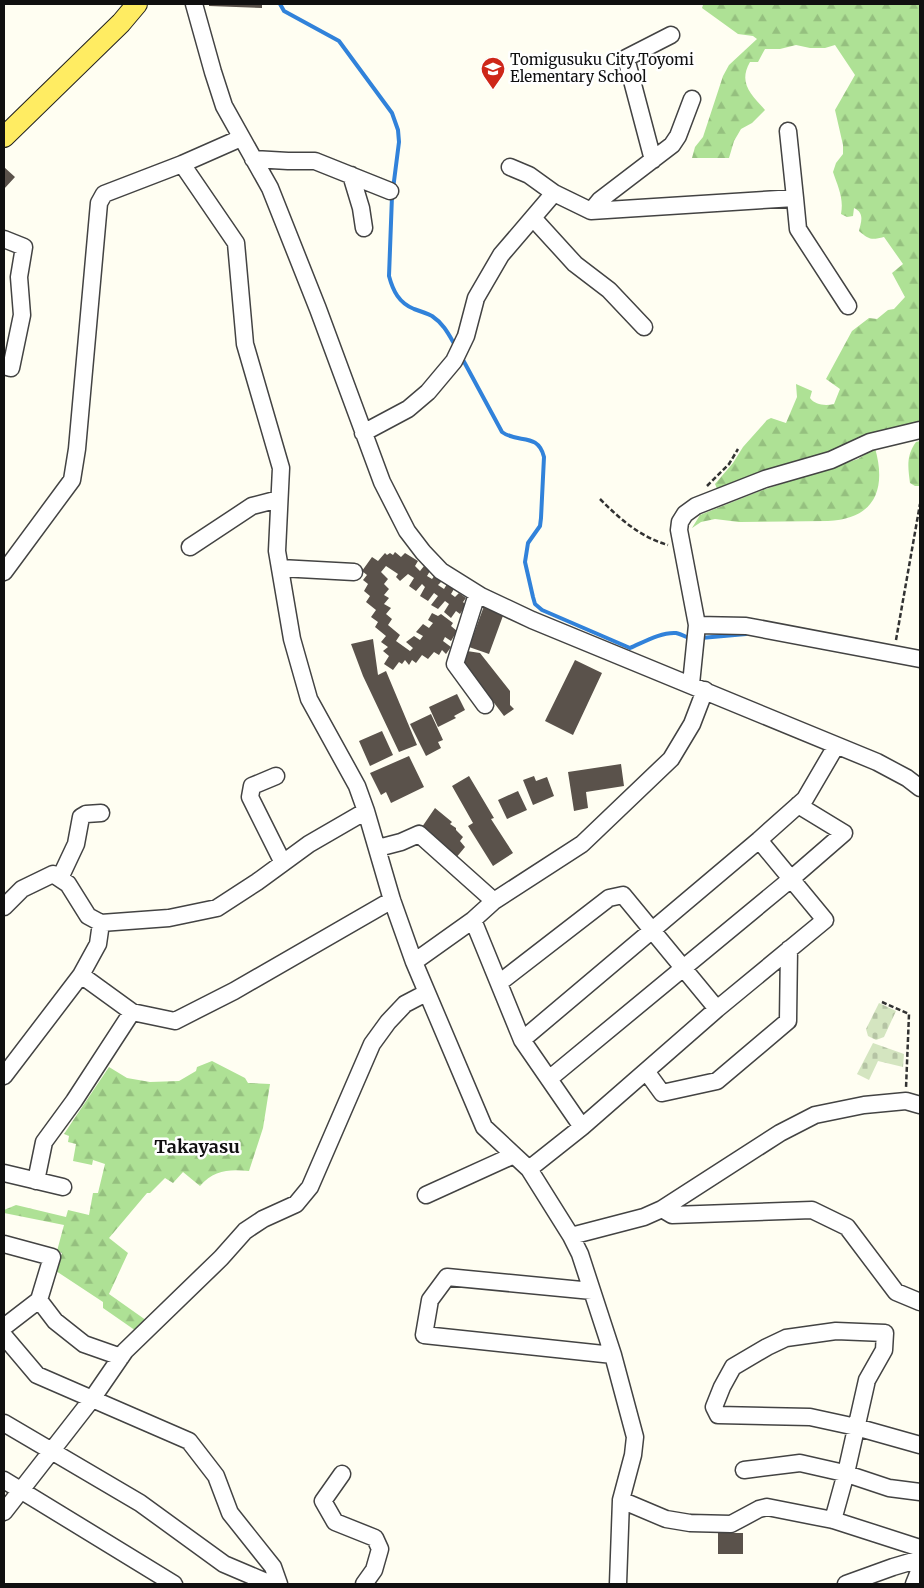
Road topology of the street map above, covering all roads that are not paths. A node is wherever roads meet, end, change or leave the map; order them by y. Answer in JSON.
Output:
{"nodes":[{"id":1,"x":137,"y":4,"type":"edge"},
{"id":2,"x":194,"y":4,"type":"edge"},
{"id":3,"x":671,"y":35,"type":"dead end"},
{"id":4,"x":692,"y":99,"type":"dead end"},
{"id":5,"x":788,"y":131,"type":"dead end"},
{"id":6,"x":4,"y":137,"type":"edge"},
{"id":7,"x":241,"y":138,"type":"junction"},
{"id":8,"x":253,"y":159,"type":"junction"},
{"id":9,"x":653,"y":160,"type":"junction"},
{"id":10,"x":182,"y":164,"type":"junction"},
{"id":11,"x":510,"y":168,"type":"dead end"},
{"id":12,"x":351,"y":175,"type":"junction"},
{"id":13,"x":390,"y":191,"type":"dead end"},
{"id":14,"x":554,"y":193,"type":"junction"},
{"id":15,"x":794,"y":198,"type":"junction"},
{"id":16,"x":591,"y":211,"type":"junction"},
{"id":17,"x":533,"y":218,"type":"junction"},
{"id":18,"x":364,"y":228,"type":"dead end"},
{"id":19,"x":4,"y":239,"type":"edge"},
{"id":20,"x":848,"y":306,"type":"dead end"},
{"id":21,"x":644,"y":327,"type":"dead end"},
{"id":22,"x":4,"y":366,"type":"edge"},
{"id":23,"x":920,"y":430,"type":"edge"},
{"id":24,"x":363,"y":433,"type":"junction"},
{"id":25,"x":279,"y":499,"type":"junction"},
{"id":26,"x":190,"y":547,"type":"dead end"},
{"id":27,"x":280,"y":568,"type":"junction"},
{"id":28,"x":4,"y":572,"type":"edge"},
{"id":29,"x":354,"y":572,"type":"dead end"},
{"id":30,"x":478,"y":594,"type":"junction"},
{"id":31,"x":697,"y":625,"type":"junction"},
{"id":32,"x":920,"y":659,"type":"edge"},
{"id":33,"x":698,"y":687,"type":"junction"},
{"id":34,"x":485,"y":705,"type":"dead end"},
{"id":35,"x":836,"y":746,"type":"junction"},
{"id":36,"x":276,"y":776,"type":"dead end"},
{"id":37,"x":920,"y":788,"type":"edge"},
{"id":38,"x":798,"y":805,"type":"junction"},
{"id":39,"x":366,"y":811,"type":"junction"},
{"id":40,"x":101,"y":813,"type":"dead end"},
{"id":41,"x":759,"y":840,"type":"junction"},
{"id":42,"x":378,"y":848,"type":"junction"},
{"id":43,"x":283,"y":863,"type":"junction"},
{"id":44,"x":60,"y":878,"type":"junction"},
{"id":45,"x":791,"y":879,"type":"junction"},
{"id":46,"x":392,"y":900,"type":"junction"},
{"id":47,"x":494,"y":901,"type":"junction"},
{"id":48,"x":4,"y":906,"type":"edge"},
{"id":49,"x":473,"y":920,"type":"junction"},
{"id":50,"x":101,"y":923,"type":"junction"},
{"id":51,"x":652,"y":931,"type":"junction"},
{"id":52,"x":789,"y":949,"type":"junction"},
{"id":53,"x":414,"y":962,"type":"junction"},
{"id":54,"x":683,"y":968,"type":"junction"},
{"id":55,"x":81,"y":975,"type":"junction"},
{"id":56,"x":499,"y":983,"type":"junction"},
{"id":57,"x":426,"y":993,"type":"junction"},
{"id":58,"x":717,"y":1009,"type":"junction"},
{"id":59,"x":132,"y":1012,"type":"junction"},
{"id":60,"x":522,"y":1040,"type":"junction"},
{"id":61,"x":646,"y":1071,"type":"junction"},
{"id":62,"x":4,"y":1076,"type":"edge"},
{"id":63,"x":549,"y":1079,"type":"junction"},
{"id":64,"x":913,"y":1103,"type":"edge"},
{"id":65,"x":582,"y":1127,"type":"junction"},
{"id":66,"x":514,"y":1155,"type":"junction"},
{"id":67,"x":529,"y":1170,"type":"junction"},
{"id":68,"x":4,"y":1173,"type":"edge"},
{"id":69,"x":36,"y":1181,"type":"junction"},
{"id":70,"x":63,"y":1187,"type":"dead end"},
{"id":71,"x":426,"y":1195,"type":"dead end"},
{"id":72,"x":662,"y":1209,"type":"junction"},
{"id":73,"x":572,"y":1236,"type":"junction"},
{"id":74,"x":4,"y":1244,"type":"edge"},
{"id":75,"x":592,"y":1291,"type":"junction"},
{"id":76,"x":39,"y":1300,"type":"junction"},
{"id":77,"x":920,"y":1302,"type":"edge"},
{"id":78,"x":4,"y":1327,"type":"edge"},
{"id":79,"x":4,"y":1336,"type":"edge"},
{"id":80,"x":613,"y":1355,"type":"junction"},
{"id":81,"x":121,"y":1357,"type":"junction"},
{"id":82,"x":92,"y":1399,"type":"junction"},
{"id":83,"x":4,"y":1423,"type":"edge"},
{"id":84,"x":856,"y":1427,"type":"junction"},
{"id":85,"x":920,"y":1445,"type":"edge"},
{"id":86,"x":51,"y":1451,"type":"junction"},
{"id":87,"x":744,"y":1470,"type":"dead end"},
{"id":88,"x":846,"y":1473,"type":"junction"},
{"id":89,"x":342,"y":1474,"type":"dead end"},
{"id":90,"x":4,"y":1480,"type":"edge"},
{"id":91,"x":21,"y":1491,"type":"junction"},
{"id":92,"x":920,"y":1492,"type":"edge"},
{"id":93,"x":621,"y":1500,"type":"junction"},
{"id":94,"x":4,"y":1512,"type":"edge"},
{"id":95,"x":832,"y":1520,"type":"junction"},
{"id":96,"x":920,"y":1548,"type":"edge"},
{"id":97,"x":920,"y":1558,"type":"edge"},
{"id":98,"x":920,"y":1569,"type":"edge"},
{"id":99,"x":174,"y":1584,"type":"edge"},
{"id":100,"x":271,"y":1584,"type":"edge"},
{"id":101,"x":279,"y":1584,"type":"edge"},
{"id":102,"x":364,"y":1584,"type":"edge"},
{"id":103,"x":618,"y":1584,"type":"edge"},
{"id":104,"x":846,"y":1584,"type":"edge"},
{"id":105,"x":914,"y":1584,"type":"edge"}],
"edges":[{"from":1,"to":6,"type":"main road"},
{"from":2,"to":7,"type":"street"},
{"from":3,"to":9,"type":"street"},
{"from":4,"to":9,"type":"street"},
{"from":5,"to":15,"type":"street"},
{"from":7,"to":8,"type":"street"},
{"from":7,"to":10,"type":"street"},
{"from":8,"to":12,"type":"street"},
{"from":8,"to":24,"type":"street"},
{"from":9,"to":16,"type":"street"},
{"from":10,"to":25,"type":"street"},
{"from":10,"to":28,"type":"street"},
{"from":11,"to":14,"type":"street"},
{"from":12,"to":13,"type":"street"},
{"from":12,"to":18,"type":"street"},
{"from":14,"to":16,"type":"street"},
{"from":14,"to":17,"type":"street"},
{"from":15,"to":16,"type":"street"},
{"from":15,"to":20,"type":"street"},
{"from":17,"to":21,"type":"street"},
{"from":17,"to":24,"type":"street"},
{"from":19,"to":22,"type":"street"},
{"from":23,"to":31,"type":"street"},
{"from":24,"to":30,"type":"street"},
{"from":25,"to":26,"type":"street"},
{"from":25,"to":27,"type":"street"},
{"from":27,"to":29,"type":"street"},
{"from":27,"to":39,"type":"street"},
{"from":30,"to":33,"type":"street"},
{"from":30,"to":34,"type":"street"},
{"from":31,"to":32,"type":"street"},
{"from":31,"to":33,"type":"street"},
{"from":33,"to":35,"type":"street"},
{"from":33,"to":47,"type":"street"},
{"from":35,"to":37,"type":"street"},
{"from":35,"to":38,"type":"street"},
{"from":36,"to":43,"type":"street"},
{"from":38,"to":41,"type":"street"},
{"from":38,"to":45,"type":"street"},
{"from":39,"to":42,"type":"street"},
{"from":39,"to":43,"type":"street"},
{"from":40,"to":44,"type":"street"},
{"from":41,"to":45,"type":"street"},
{"from":41,"to":51,"type":"street"},
{"from":42,"to":46,"type":"street"},
{"from":42,"to":47,"type":"street"},
{"from":43,"to":50,"type":"street"},
{"from":44,"to":48,"type":"street"},
{"from":44,"to":50,"type":"street"},
{"from":45,"to":52,"type":"street"},
{"from":45,"to":54,"type":"street"},
{"from":46,"to":53,"type":"street"},
{"from":46,"to":59,"type":"street"},
{"from":47,"to":49,"type":"street"},
{"from":49,"to":53,"type":"street"},
{"from":49,"to":56,"type":"street"},
{"from":50,"to":55,"type":"street"},
{"from":51,"to":54,"type":"street"},
{"from":51,"to":56,"type":"street"},
{"from":51,"to":60,"type":"street"},
{"from":52,"to":58,"type":"street"},
{"from":52,"to":61,"type":"street"},
{"from":53,"to":57,"type":"street"},
{"from":54,"to":58,"type":"street"},
{"from":54,"to":63,"type":"street"},
{"from":55,"to":59,"type":"street"},
{"from":55,"to":62,"type":"street"},
{"from":56,"to":60,"type":"street"},
{"from":57,"to":66,"type":"street"},
{"from":57,"to":81,"type":"street"},
{"from":58,"to":61,"type":"street"},
{"from":59,"to":69,"type":"street"},
{"from":60,"to":63,"type":"street"},
{"from":61,"to":65,"type":"street"},
{"from":63,"to":65,"type":"street"},
{"from":64,"to":72,"type":"street"},
{"from":65,"to":67,"type":"street"},
{"from":66,"to":67,"type":"street"},
{"from":66,"to":71,"type":"street"},
{"from":67,"to":73,"type":"street"},
{"from":68,"to":69,"type":"street"},
{"from":69,"to":70,"type":"street"},
{"from":72,"to":73,"type":"street"},
{"from":72,"to":77,"type":"street"},
{"from":73,"to":75,"type":"street"},
{"from":74,"to":76,"type":"street"},
{"from":75,"to":80,"type":"street"},
{"from":75,"to":80,"type":"street"},
{"from":76,"to":78,"type":"street"},
{"from":76,"to":81,"type":"street"},
{"from":79,"to":82,"type":"street"},
{"from":80,"to":93,"type":"street"},
{"from":81,"to":82,"type":"street"},
{"from":82,"to":86,"type":"street"},
{"from":82,"to":101,"type":"street"},
{"from":83,"to":86,"type":"street"},
{"from":84,"to":84,"type":"street"},
{"from":84,"to":85,"type":"street"},
{"from":84,"to":88,"type":"street"},
{"from":86,"to":91,"type":"street"},
{"from":86,"to":100,"type":"street"},
{"from":87,"to":88,"type":"street"},
{"from":88,"to":92,"type":"street"},
{"from":88,"to":95,"type":"street"},
{"from":89,"to":102,"type":"street"},
{"from":90,"to":91,"type":"street"},
{"from":91,"to":94,"type":"street"},
{"from":91,"to":99,"type":"street"},
{"from":93,"to":95,"type":"street"},
{"from":93,"to":103,"type":"street"},
{"from":95,"to":96,"type":"street"},
{"from":97,"to":104,"type":"street"},
{"from":98,"to":105,"type":"street"}]}
